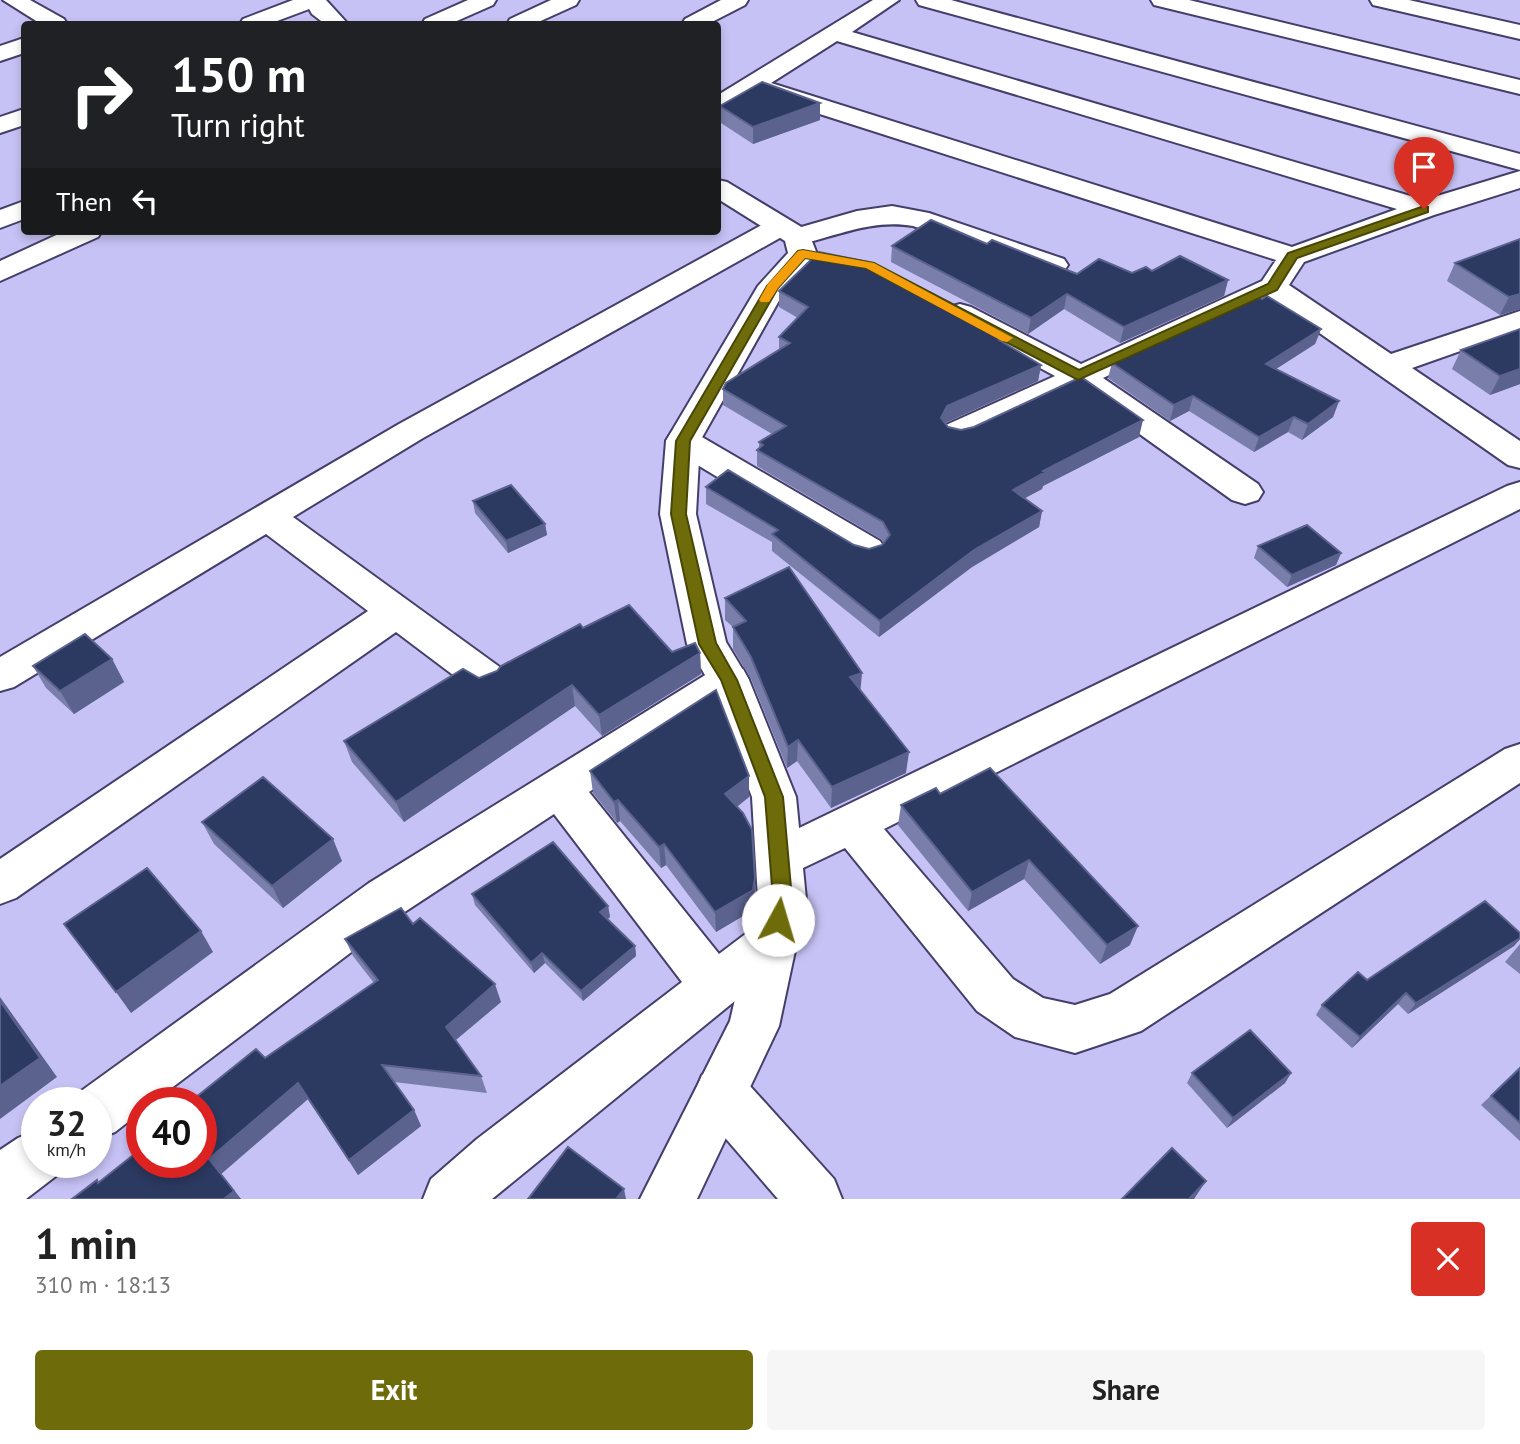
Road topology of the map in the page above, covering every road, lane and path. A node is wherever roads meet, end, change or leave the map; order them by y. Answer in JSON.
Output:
{"nodes":[{"id":1,"x":14,"y":0,"type":"edge"},
{"id":2,"x":314,"y":0,"type":"edge"},
{"id":3,"x":344,"y":0,"type":"edge"},
{"id":4,"x":485,"y":0,"type":"edge"},
{"id":5,"x":568,"y":0,"type":"edge"},
{"id":6,"x":737,"y":0,"type":"edge"},
{"id":7,"x":888,"y":0,"type":"edge"},
{"id":8,"x":927,"y":0,"type":"edge"},
{"id":9,"x":1162,"y":0,"type":"edge"},
{"id":10,"x":1381,"y":0,"type":"edge"},
{"id":11,"x":51,"y":21,"type":"edge"},
{"id":12,"x":259,"y":21,"type":"edge"},
{"id":13,"x":334,"y":21,"type":"edge"},
{"id":14,"x":338,"y":21,"type":"edge"},
{"id":15,"x":440,"y":21,"type":"edge"},
{"id":16,"x":524,"y":21,"type":"edge"},
{"id":17,"x":698,"y":21,"type":"edge"},
{"id":18,"x":1520,"y":32,"type":"edge"},
{"id":19,"x":833,"y":33,"type":"junction"},
{"id":20,"x":21,"y":46,"type":"edge"},
{"id":21,"x":0,"y":54,"type":"edge"},
{"id":22,"x":751,"y":83,"type":"junction"},
{"id":23,"x":1520,"y":87,"type":"edge"},
{"id":24,"x":721,"y":102,"type":"edge"},
{"id":25,"x":21,"y":117,"type":"edge"},
{"id":26,"x":0,"y":125,"type":"edge"},
{"id":27,"x":1520,"y":162,"type":"edge"},
{"id":28,"x":1520,"y":179,"type":"edge"},
{"id":29,"x":721,"y":190,"type":"edge"},
{"id":30,"x":1424,"y":209,"type":"junction"},
{"id":31,"x":21,"y":210,"type":"edge"},
{"id":32,"x":0,"y":220,"type":"edge"},
{"id":33,"x":79,"y":235,"type":"edge"},
{"id":34,"x":802,"y":244,"type":"junction"},
{"id":35,"x":1293,"y":256,"type":"junction"},
{"id":36,"x":1054,"y":265,"type":"edge"},
{"id":37,"x":0,"y":272,"type":"edge"},
{"id":38,"x":1273,"y":287,"type":"junction"},
{"id":39,"x":931,"y":298,"type":"edge"},
{"id":40,"x":1520,"y":320,"type":"edge"},
{"id":41,"x":1390,"y":365,"type":"junction"},
{"id":42,"x":1078,"y":376,"type":"junction"},
{"id":43,"x":958,"y":433,"type":"edge"},
{"id":44,"x":683,"y":441,"type":"junction"},
{"id":45,"x":1520,"y":457,"type":"edge"},
{"id":46,"x":1245,"y":492,"type":"dead end"},
{"id":47,"x":1520,"y":494,"type":"edge"},
{"id":48,"x":268,"y":517,"type":"junction"},
{"id":49,"x":867,"y":550,"type":"edge"},
{"id":50,"x":396,"y":612,"type":"junction"},
{"id":51,"x":0,"y":676,"type":"edge"},
{"id":52,"x":486,"y":679,"type":"edge"},
{"id":53,"x":729,"y":680,"type":"junction"},
{"id":54,"x":1520,"y":761,"type":"edge"},
{"id":55,"x":560,"y":788,"type":"junction"},
{"id":56,"x":852,"y":823,"type":"junction"},
{"id":57,"x":780,"y":859,"type":"junction"},
{"id":58,"x":0,"y":884,"type":"edge"},
{"id":59,"x":773,"y":941,"type":"junction"},
{"id":60,"x":715,"y":986,"type":"junction"},
{"id":61,"x":721,"y":1093,"type":"junction"},
{"id":62,"x":112,"y":1101,"type":"edge"},
{"id":63,"x":21,"y":1169,"type":"edge"},
{"id":64,"x":0,"y":1184,"type":"edge"},
{"id":65,"x":451,"y":1199,"type":"edge"},
{"id":66,"x":668,"y":1199,"type":"edge"},
{"id":67,"x":814,"y":1199,"type":"edge"}],
"edges":[{"from":1,"to":11,"type":"main road"},
{"from":2,"to":12,"type":"main road"},
{"from":2,"to":13,"type":"main road"},
{"from":3,"to":14,"type":"main road"},
{"from":4,"to":15,"type":"main road"},
{"from":5,"to":16,"type":"main road"},
{"from":6,"to":17,"type":"main road"},
{"from":7,"to":19,"type":"main road"},
{"from":8,"to":27,"type":"main road"},
{"from":9,"to":23,"type":"main road"},
{"from":10,"to":18,"type":"main road"},
{"from":19,"to":22,"type":"main road"},
{"from":19,"to":30,"type":"main road"},
{"from":20,"to":21,"type":"main road"},
{"from":22,"to":24,"type":"main road"},
{"from":22,"to":35,"type":"main road"},
{"from":25,"to":26,"type":"main road"},
{"from":28,"to":30,"type":"main road"},
{"from":29,"to":34,"type":"main road"},
{"from":30,"to":35,"type":"main road"},
{"from":31,"to":32,"type":"main road"},
{"from":33,"to":37,"type":"main road"},
{"from":34,"to":36,"type":"main road"},
{"from":34,"to":44,"type":"main road"},
{"from":34,"to":48,"type":"main road"},
{"from":35,"to":38,"type":"main road"},
{"from":38,"to":41,"type":"main road"},
{"from":38,"to":42,"type":"main road"},
{"from":39,"to":42,"type":"main road"},
{"from":40,"to":41,"type":"main road"},
{"from":41,"to":45,"type":"main road"},
{"from":42,"to":43,"type":"main road"},
{"from":42,"to":46,"type":"main road"},
{"from":44,"to":49,"type":"main road"},
{"from":44,"to":53,"type":"main road"},
{"from":47,"to":56,"type":"main road"},
{"from":48,"to":50,"type":"main road"},
{"from":48,"to":51,"type":"main road"},
{"from":50,"to":52,"type":"main road"},
{"from":50,"to":58,"type":"main road"},
{"from":53,"to":55,"type":"main road"},
{"from":53,"to":57,"type":"main road"},
{"from":54,"to":56,"type":"main road"},
{"from":55,"to":60,"type":"main road"},
{"from":55,"to":62,"type":"main road"},
{"from":56,"to":57,"type":"main road"},
{"from":57,"to":59,"type":"main road"},
{"from":59,"to":60,"type":"main road"},
{"from":59,"to":61,"type":"main road"},
{"from":60,"to":65,"type":"main road"},
{"from":61,"to":66,"type":"main road"},
{"from":61,"to":67,"type":"main road"},
{"from":63,"to":64,"type":"main road"}]}
